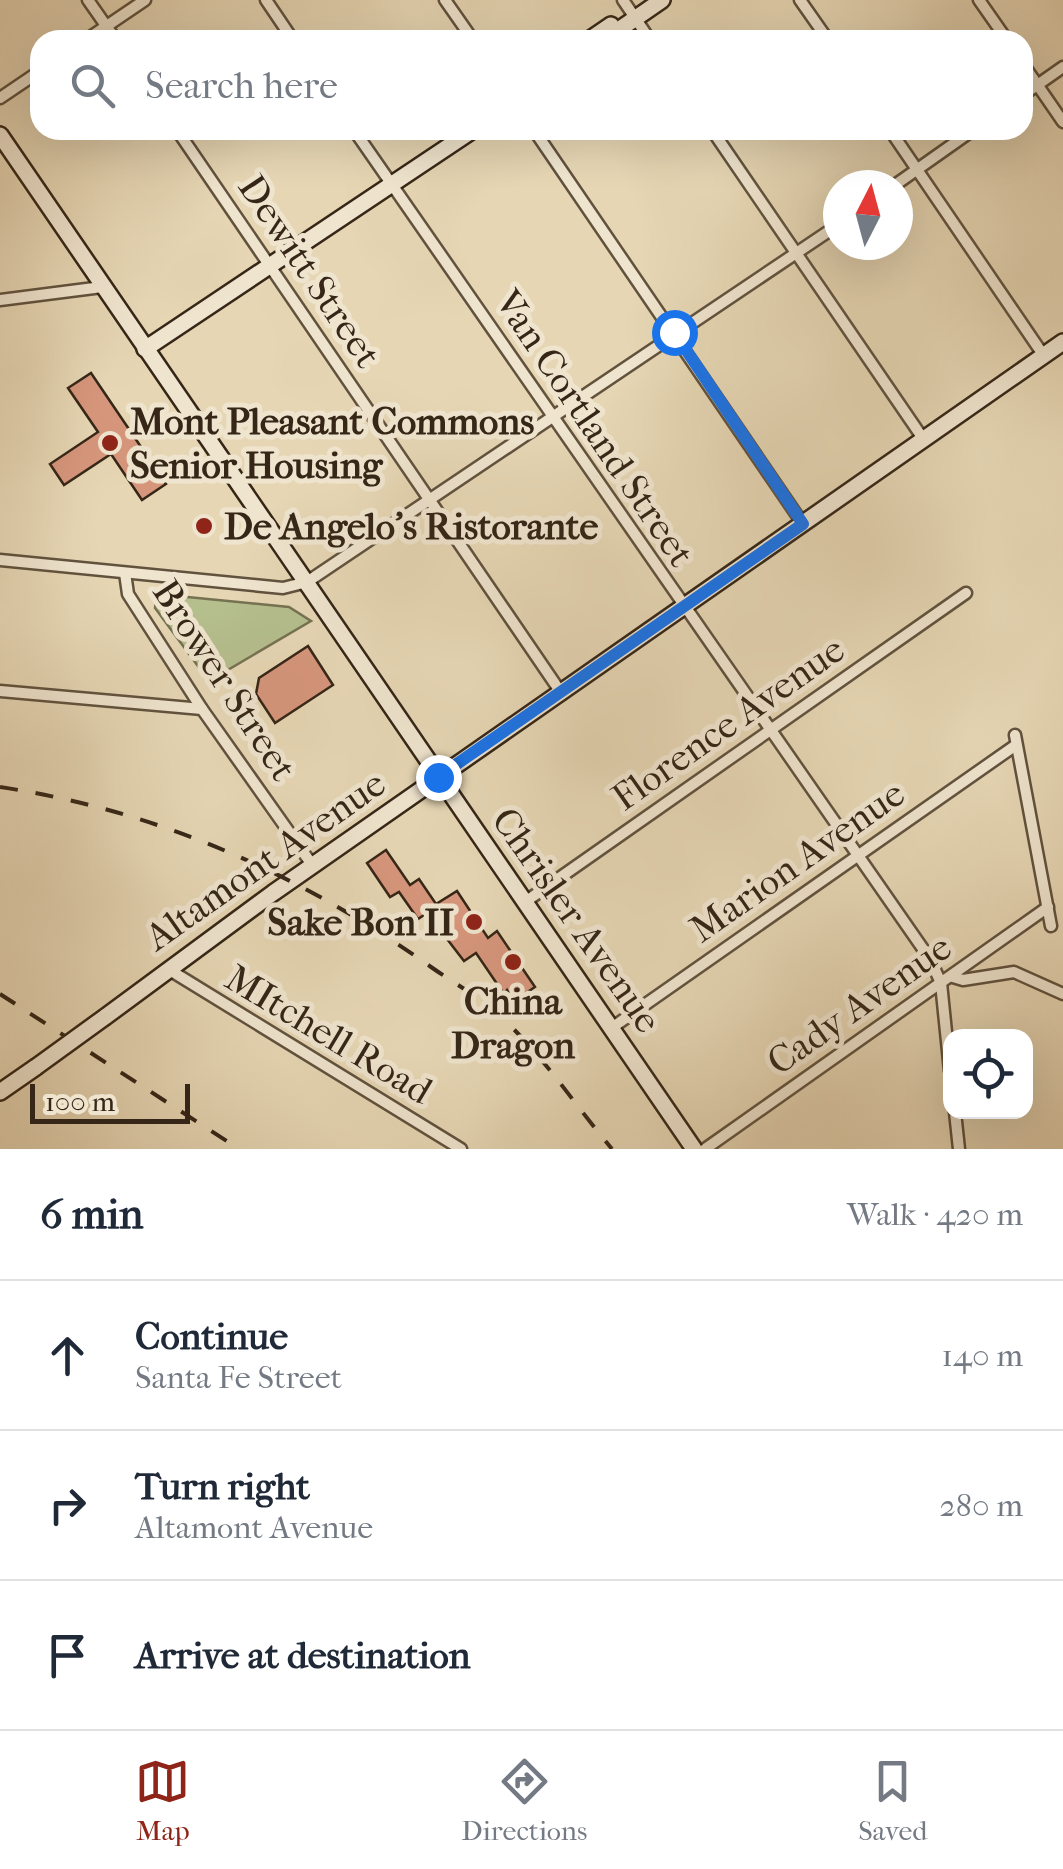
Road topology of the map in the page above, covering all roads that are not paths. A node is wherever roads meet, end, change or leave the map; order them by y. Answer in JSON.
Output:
{"nodes":[{"id":1,"x":88,"y":0,"type":"edge"},
{"id":2,"x":145,"y":0,"type":"edge"},
{"id":3,"x":266,"y":0,"type":"edge"},
{"id":4,"x":446,"y":0,"type":"edge"},
{"id":5,"x":647,"y":0,"type":"edge"},
{"id":6,"x":662,"y":0,"type":"edge"},
{"id":7,"x":800,"y":0,"type":"edge"},
{"id":8,"x":980,"y":0,"type":"edge"},
{"id":9,"x":629,"y":10,"type":"edge"},
{"id":10,"x":106,"y":26,"type":"junction"},
{"id":11,"x":100,"y":30,"type":"edge"},
{"id":12,"x":109,"y":30,"type":"edge"},
{"id":13,"x":286,"y":30,"type":"edge"},
{"id":14,"x":466,"y":30,"type":"edge"},
{"id":15,"x":602,"y":30,"type":"edge"},
{"id":16,"x":612,"y":30,"type":"edge"},
{"id":17,"x":821,"y":30,"type":"edge"},
{"id":18,"x":1000,"y":30,"type":"edge"},
{"id":19,"x":1063,"y":67,"type":"edge"},
{"id":20,"x":1033,"y":77,"type":"edge"},
{"id":21,"x":30,"y":78,"type":"edge"},
{"id":22,"x":1038,"y":84,"type":"junction"},
{"id":23,"x":1033,"y":88,"type":"edge"},
{"id":24,"x":0,"y":98,"type":"edge"},
{"id":25,"x":1063,"y":122,"type":"edge"},
{"id":26,"x":0,"y":135,"type":"edge"},
{"id":27,"x":184,"y":140,"type":"edge"},
{"id":28,"x":361,"y":140,"type":"edge"},
{"id":29,"x":444,"y":140,"type":"edge"},
{"id":30,"x":457,"y":140,"type":"edge"},
{"id":31,"x":541,"y":140,"type":"edge"},
{"id":32,"x":719,"y":140,"type":"edge"},
{"id":33,"x":897,"y":140,"type":"edge"},
{"id":34,"x":958,"y":140,"type":"edge"},
{"id":35,"x":916,"y":169,"type":"junction"},
{"id":36,"x":913,"y":171,"type":"edge"},
{"id":37,"x":389,"y":182,"type":"junction"},
{"id":38,"x":823,"y":236,"type":"edge"},
{"id":39,"x":798,"y":253,"type":"junction"},
{"id":40,"x":268,"y":263,"type":"junction"},
{"id":41,"x":102,"y":287,"type":"junction"},
{"id":42,"x":0,"y":300,"type":"edge"},
{"id":43,"x":674,"y":332,"type":"junction"},
{"id":44,"x":1063,"y":342,"type":"edge"},
{"id":45,"x":145,"y":349,"type":"junction"},
{"id":46,"x":1044,"y":356,"type":"junction"},
{"id":47,"x":550,"y":414,"type":"junction"},
{"id":48,"x":924,"y":440,"type":"junction"},
{"id":49,"x":429,"y":498,"type":"junction"},
{"id":50,"x":803,"y":524,"type":"junction"},
{"id":51,"x":0,"y":560,"type":"edge"},
{"id":52,"x":125,"y":573,"type":"junction"},
{"id":53,"x":307,"y":582,"type":"junction"},
{"id":54,"x":966,"y":593,"type":"dead end"},
{"id":55,"x":683,"y":609,"type":"junction"},
{"id":56,"x":0,"y":691,"type":"edge"},
{"id":57,"x":562,"y":694,"type":"junction"},
{"id":58,"x":202,"y":709,"type":"junction"},
{"id":59,"x":768,"y":732,"type":"junction"},
{"id":60,"x":438,"y":777,"type":"junction"},
{"id":61,"x":857,"y":854,"type":"junction"},
{"id":62,"x":313,"y":866,"type":"junction"},
{"id":63,"x":525,"y":902,"type":"junction"},
{"id":64,"x":1048,"y":907,"type":"junction"},
{"id":65,"x":1051,"y":926,"type":"dead end"},
{"id":66,"x":168,"y":969,"type":"junction"},
{"id":67,"x":953,"y":977,"type":"junction"},
{"id":68,"x":940,"y":984,"type":"junction"},
{"id":69,"x":1063,"y":994,"type":"edge"},
{"id":70,"x":613,"y":1027,"type":"junction"},
{"id":71,"x":945,"y":1029,"type":"edge"},
{"id":72,"x":0,"y":1092,"type":"edge"},
{"id":73,"x":956,"y":1119,"type":"edge"},
{"id":74,"x":461,"y":1149,"type":"edge"},
{"id":75,"x":694,"y":1149,"type":"edge"},
{"id":76,"x":706,"y":1149,"type":"edge"},
{"id":77,"x":960,"y":1149,"type":"edge"}],
"edges":[{"from":1,"to":10,"type":"street"},
{"from":2,"to":10,"type":"street"},
{"from":3,"to":13,"type":"street"},
{"from":4,"to":14,"type":"street"},
{"from":5,"to":9,"type":"street"},
{"from":6,"to":9,"type":"street"},
{"from":7,"to":17,"type":"street"},
{"from":8,"to":18,"type":"street"},
{"from":9,"to":15,"type":"street"},
{"from":9,"to":16,"type":"street"},
{"from":10,"to":11,"type":"street"},
{"from":10,"to":12,"type":"street"},
{"from":19,"to":22,"type":"street"},
{"from":20,"to":22,"type":"street"},
{"from":21,"to":24,"type":"street"},
{"from":22,"to":23,"type":"street"},
{"from":22,"to":25,"type":"street"},
{"from":26,"to":41,"type":"street","name":"Chrisler Avenue"},
{"from":27,"to":40,"type":"street","name":"Dewitt Street"},
{"from":28,"to":37,"type":"street","name":"Van Cortland Street"},
{"from":29,"to":37,"type":"street"},
{"from":30,"to":37,"type":"street"},
{"from":31,"to":43,"type":"street"},
{"from":32,"to":39,"type":"street"},
{"from":33,"to":35,"type":"street"},
{"from":34,"to":35,"type":"street"},
{"from":35,"to":36,"type":"street"},
{"from":35,"to":46,"type":"street"},
{"from":37,"to":40,"type":"street"},
{"from":37,"to":47,"type":"street","name":"Van Cortland Street"},
{"from":38,"to":39,"type":"street"},
{"from":39,"to":43,"type":"street"},
{"from":39,"to":48,"type":"street"},
{"from":40,"to":45,"type":"street"},
{"from":40,"to":49,"type":"street","name":"Dewitt Street"},
{"from":41,"to":42,"type":"street"},
{"from":41,"to":45,"type":"street","name":"Chrisler Avenue"},
{"from":43,"to":47,"type":"street"},
{"from":43,"to":50,"type":"street"},
{"from":44,"to":46,"type":"street","name":"Altamont Avenue"},
{"from":45,"to":53,"type":"street","name":"Chrisler Avenue"},
{"from":46,"to":48,"type":"street","name":"Altamont Avenue"},
{"from":47,"to":49,"type":"street"},
{"from":47,"to":55,"type":"street","name":"Van Cortland Street"},
{"from":48,"to":50,"type":"street","name":"Altamont Avenue"},
{"from":49,"to":53,"type":"street"},
{"from":49,"to":57,"type":"street","name":"Dewitt Street"},
{"from":50,"to":55,"type":"street","name":"Altamont Avenue"},
{"from":51,"to":52,"type":"street"},
{"from":52,"to":53,"type":"street"},
{"from":52,"to":58,"type":"street","name":"Brower Street"},
{"from":53,"to":60,"type":"street","name":"Chrisler Avenue"},
{"from":54,"to":59,"type":"street","name":"Florence Avenue"},
{"from":55,"to":57,"type":"street","name":"Altamont Avenue"},
{"from":55,"to":59,"type":"street","name":"Van Cortland Street"},
{"from":56,"to":58,"type":"street"},
{"from":57,"to":60,"type":"street","name":"Altamont Avenue"},
{"from":58,"to":62,"type":"street","name":"Brower Street"},
{"from":59,"to":61,"type":"street","name":"Van Cortland Street"},
{"from":59,"to":63,"type":"street","name":"Florence Avenue"},
{"from":60,"to":62,"type":"street","name":"Altamont Avenue"},
{"from":60,"to":63,"type":"street","name":"Chrisler Avenue"},
{"from":61,"to":64,"type":"street","name":"Marion Avenue"},
{"from":61,"to":68,"type":"street","name":"Van Cortland Street"},
{"from":61,"to":70,"type":"street","name":"Marion Avenue"},
{"from":62,"to":66,"type":"street","name":"Altamont Avenue"},
{"from":63,"to":70,"type":"street","name":"Chrisler Avenue"},
{"from":64,"to":65,"type":"street"},
{"from":64,"to":67,"type":"street","name":"Cady Avenue"},
{"from":66,"to":72,"type":"street","name":"Altamont Avenue","bridge":true},
{"from":66,"to":74,"type":"street","name":"MItchell Road"},
{"from":67,"to":68,"type":"street","name":"Cady Avenue"},
{"from":67,"to":69,"type":"street"},
{"from":68,"to":71,"type":"street","name":"Van Cortland Street"},
{"from":68,"to":76,"type":"street","name":"Cady Avenue"},
{"from":70,"to":75,"type":"street","name":"Chrisler Avenue"},
{"from":73,"to":77,"type":"street"}]}
